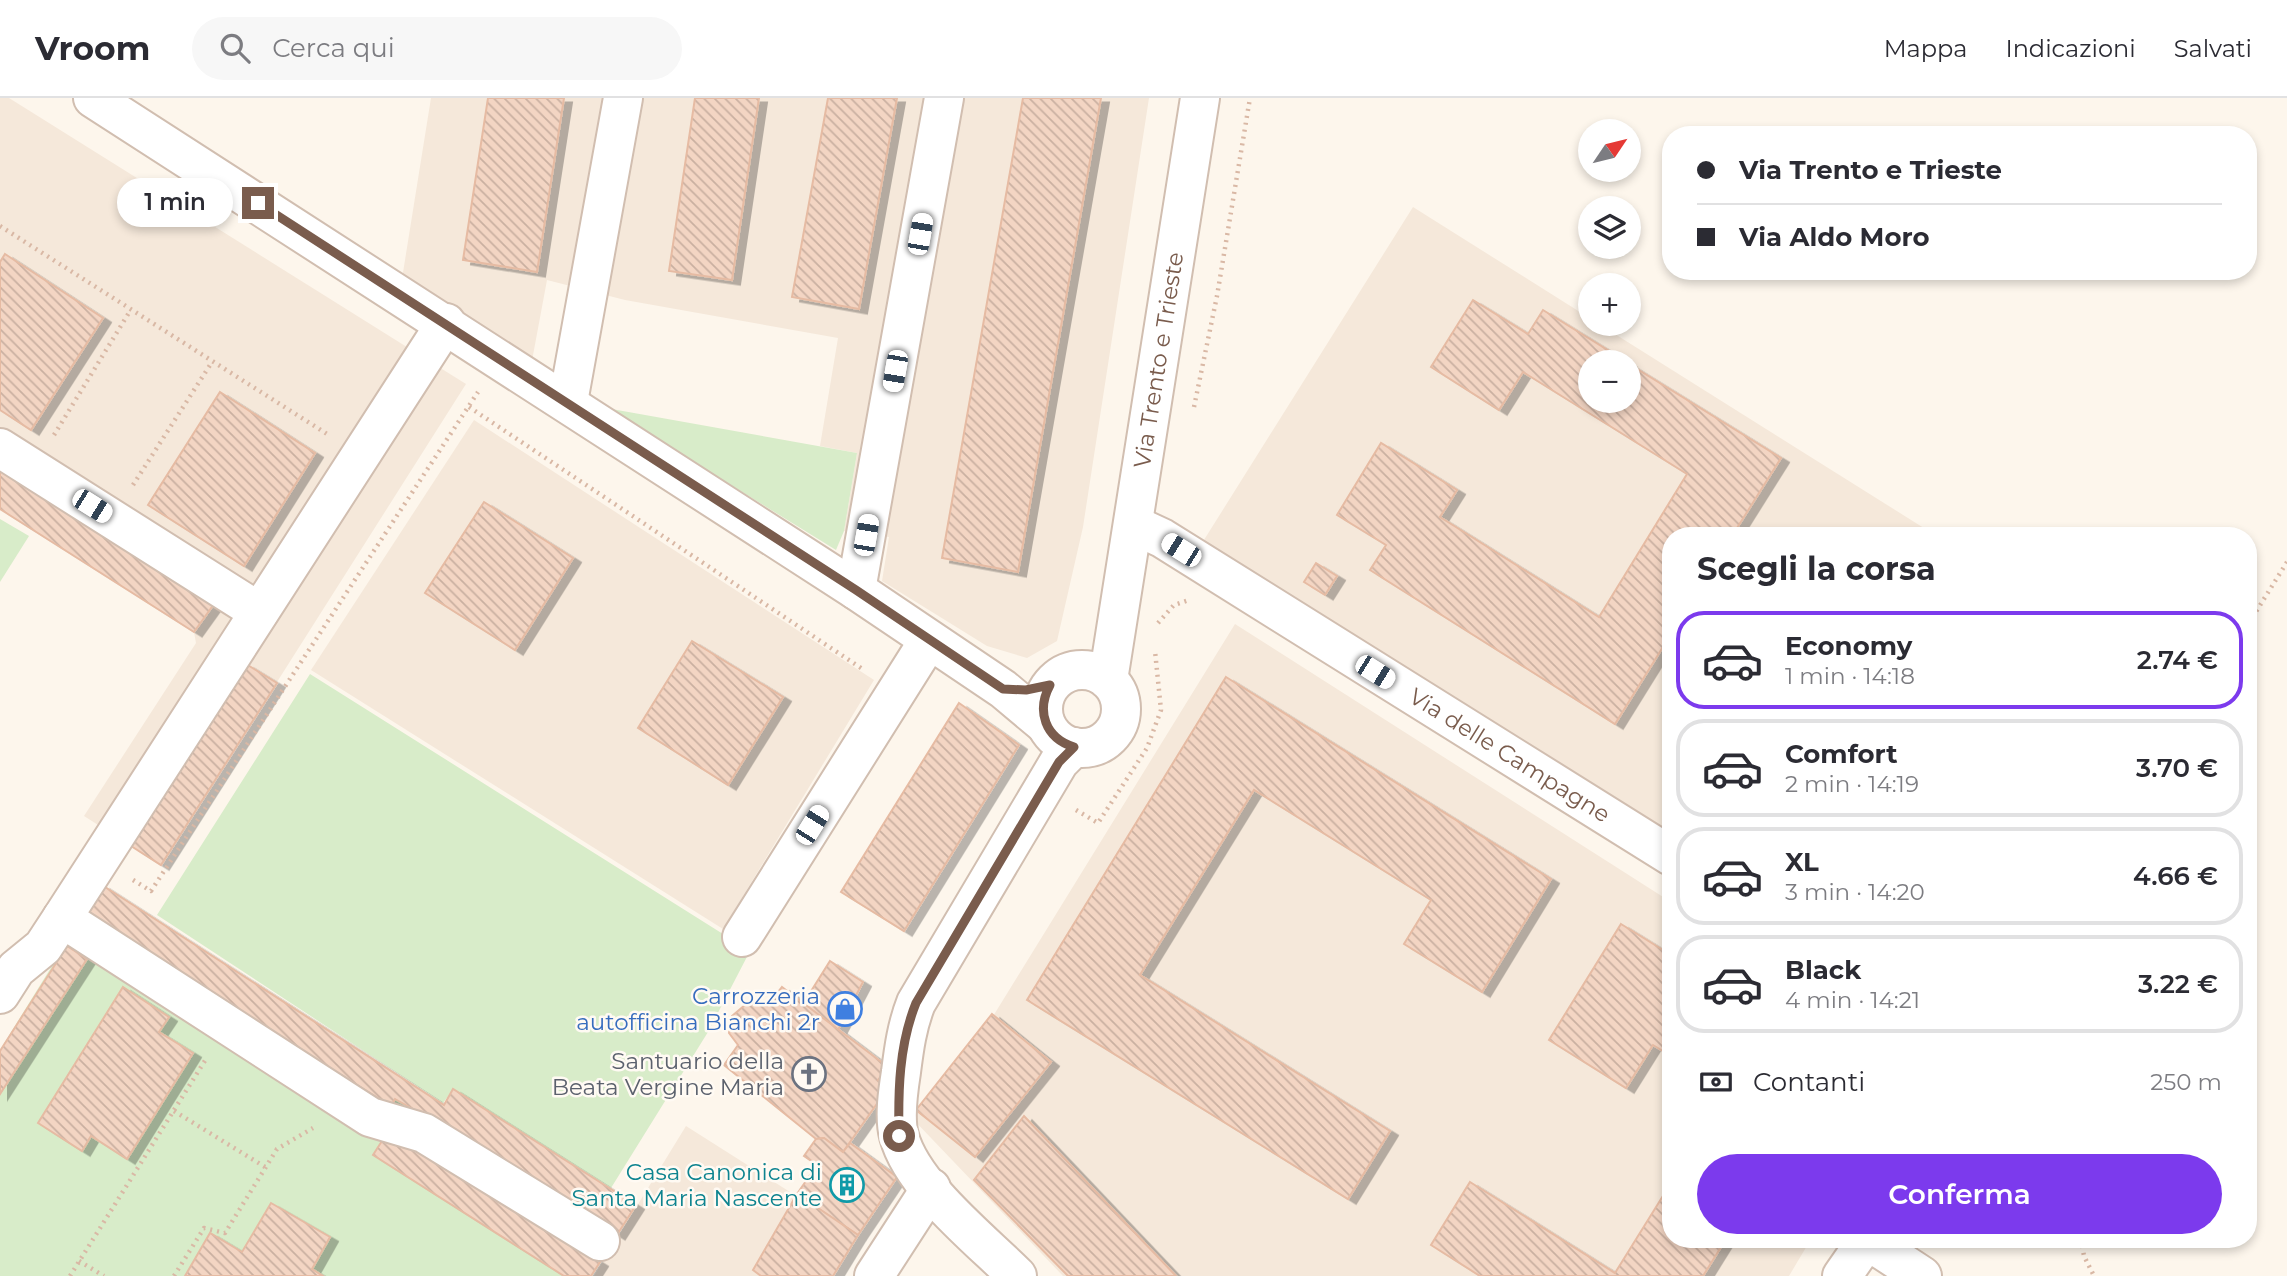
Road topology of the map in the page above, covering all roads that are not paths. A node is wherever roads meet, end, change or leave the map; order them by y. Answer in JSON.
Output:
{"nodes":[{"id":1,"x":93,"y":98,"type":"edge"},
{"id":2,"x":624,"y":98,"type":"edge"},
{"id":3,"x":944,"y":98,"type":"edge"},
{"id":4,"x":1200,"y":98,"type":"edge"},
{"id":5,"x":446,"y":323,"type":"junction"},
{"id":6,"x":568,"y":402,"type":"junction"},
{"id":7,"x":0,"y":448,"type":"edge"},
{"id":8,"x":1135,"y":525,"type":"junction"},
{"id":9,"x":856,"y":590,"type":"junction"},
{"id":10,"x":260,"y":612,"type":"junction"},
{"id":11,"x":929,"y":640,"type":"junction"},
{"id":12,"x":1100,"y":675,"type":"junction"},
{"id":13,"x":1050,"y":685,"type":"junction"},
{"id":14,"x":1003,"y":689,"type":"junction"},
{"id":15,"x":1056,"y":760,"type":"junction"},
{"id":16,"x":1662,"y":850,"type":"edge"},
{"id":17,"x":62,"y":918,"type":"junction"},
{"id":18,"x":742,"y":937,"type":"dead end"},
{"id":19,"x":0,"y":994,"type":"edge"},
{"id":20,"x":931,"y":1188,"type":"junction"},
{"id":21,"x":600,"y":1241,"type":"dead end"},
{"id":22,"x":1861,"y":1248,"type":"edge"},
{"id":23,"x":1880,"y":1248,"type":"edge"},
{"id":24,"x":874,"y":1276,"type":"edge"},
{"id":25,"x":1017,"y":1276,"type":"edge"},
{"id":26,"x":1842,"y":1276,"type":"edge"},
{"id":27,"x":1922,"y":1276,"type":"edge"}],
"edges":[{"from":1,"to":5,"type":"street"},
{"from":2,"to":6,"type":"street"},
{"from":3,"to":9,"type":"street"},
{"from":4,"to":8,"type":"street","name":"Via Trento e Trieste"},
{"from":5,"to":6,"type":"street"},
{"from":5,"to":10,"type":"street"},
{"from":6,"to":9,"type":"street"},
{"from":7,"to":10,"type":"street"},
{"from":8,"to":12,"type":"street","name":"Via Trento e Trieste"},
{"from":8,"to":16,"type":"street","name":"Via delle Campagne"},
{"from":9,"to":11,"type":"street"},
{"from":10,"to":17,"type":"street"},
{"from":11,"to":14,"type":"street"},
{"from":11,"to":18,"type":"street"},
{"from":12,"to":13,"type":"street"},
{"from":12,"to":15,"type":"street"},
{"from":13,"to":14,"type":"street"},
{"from":13,"to":15,"type":"street"},
{"from":14,"to":15,"type":"street"},
{"from":15,"to":20,"type":"street"},
{"from":17,"to":19,"type":"street"},
{"from":17,"to":21,"type":"street"},
{"from":20,"to":24,"type":"street"},
{"from":20,"to":25,"type":"street"},
{"from":22,"to":26,"type":"street"},
{"from":23,"to":27,"type":"street"}]}
